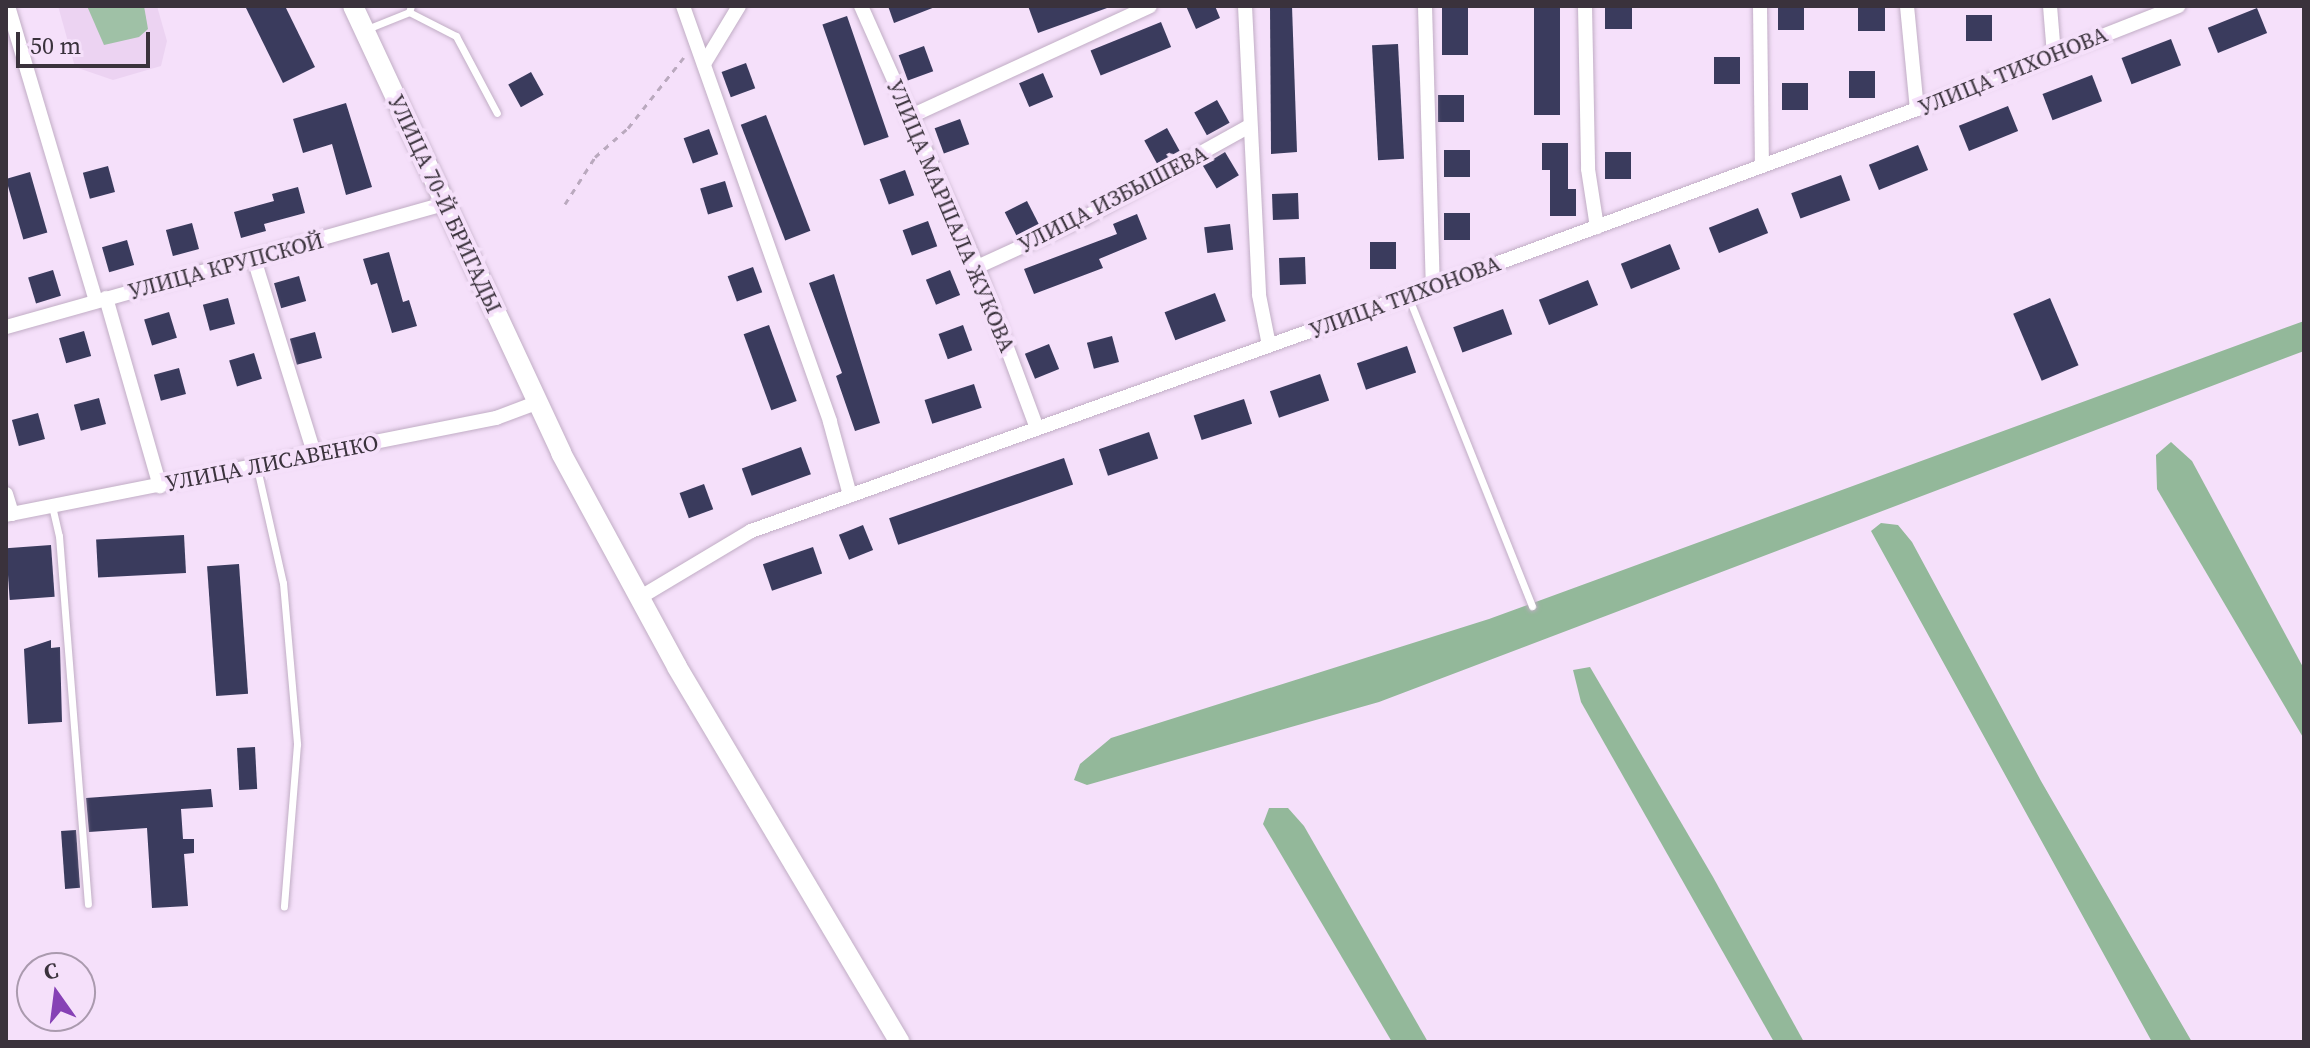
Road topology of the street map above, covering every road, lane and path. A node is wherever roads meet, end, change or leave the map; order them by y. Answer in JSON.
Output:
{"nodes":[{"id":1,"x":8,"y":6,"type":"edge"},
{"id":2,"x":353,"y":6,"type":"edge"},
{"id":3,"x":683,"y":6,"type":"edge"},
{"id":4,"x":739,"y":6,"type":"edge"},
{"id":5,"x":861,"y":6,"type":"edge"},
{"id":6,"x":1150,"y":6,"type":"edge"},
{"id":7,"x":1245,"y":6,"type":"edge"},
{"id":8,"x":1425,"y":6,"type":"edge"},
{"id":9,"x":1585,"y":6,"type":"edge"},
{"id":10,"x":1760,"y":6,"type":"edge"},
{"id":11,"x":1907,"y":6,"type":"edge"},
{"id":12,"x":2050,"y":6,"type":"edge"},
{"id":13,"x":2178,"y":6,"type":"edge"},
{"id":14,"x":410,"y":9,"type":"edge"},
{"id":15,"x":364,"y":30,"type":"junction"},
{"id":16,"x":696,"y":42,"type":"junction"},
{"id":17,"x":2054,"y":55,"type":"junction"},
{"id":18,"x":704,"y":64,"type":"junction"},
{"id":19,"x":1917,"y":109,"type":"junction"},
{"id":20,"x":497,"y":113,"type":"dead end"},
{"id":21,"x":909,"y":117,"type":"junction"},
{"id":22,"x":1248,"y":127,"type":"junction"},
{"id":23,"x":1762,"y":166,"type":"junction"},
{"id":24,"x":445,"y":204,"type":"junction"},
{"id":25,"x":565,"y":204,"type":"dead end"},
{"id":26,"x":1597,"y":227,"type":"junction"},
{"id":27,"x":254,"y":259,"type":"junction"},
{"id":28,"x":977,"y":267,"type":"junction"},
{"id":29,"x":1433,"y":287,"type":"junction"},
{"id":30,"x":1408,"y":296,"type":"junction"},
{"id":31,"x":101,"y":299,"type":"junction"},
{"id":32,"x":6,"y":327,"type":"edge"},
{"id":33,"x":1269,"y":345,"type":"junction"},
{"id":34,"x":536,"y":403,"type":"junction"},
{"id":35,"x":1037,"y":428,"type":"junction"},
{"id":36,"x":315,"y":456,"type":"junction"},
{"id":37,"x":257,"y":468,"type":"junction"},
{"id":38,"x":160,"y":486,"type":"junction"},
{"id":39,"x":6,"y":494,"type":"edge"},
{"id":40,"x":850,"y":495,"type":"junction"},
{"id":41,"x":52,"y":506,"type":"junction"},
{"id":42,"x":9,"y":514,"type":"edge"},
{"id":43,"x":639,"y":598,"type":"junction"},
{"id":44,"x":1532,"y":606,"type":"dead end"},
{"id":45,"x":88,"y":904,"type":"dead end"},
{"id":46,"x":284,"y":906,"type":"dead end"},
{"id":47,"x":900,"y":1042,"type":"edge"}],
"edges":[{"from":1,"to":31,"type":"street"},
{"from":2,"to":15,"type":"main road","name":"УЛИЦА 70-Й БРИГАДЫ"},
{"from":3,"to":16,"type":"street"},
{"from":4,"to":18,"type":"street"},
{"from":5,"to":21,"type":"street","name":"УЛИЦА МАРШАЛА ЖУКОВА"},
{"from":6,"to":21,"type":"street"},
{"from":7,"to":22,"type":"street"},
{"from":8,"to":29,"type":"street"},
{"from":9,"to":26,"type":"street"},
{"from":10,"to":23,"type":"street"},
{"from":11,"to":19,"type":"street"},
{"from":12,"to":17,"type":"street"},
{"from":13,"to":17,"type":"street","name":"УЛИЦА ТИХОНОВА"},
{"from":14,"to":15,"type":"lane"},
{"from":14,"to":20,"type":"lane"},
{"from":15,"to":24,"type":"main road","name":"УЛИЦА 70-Й БРИГАДЫ"},
{"from":16,"to":18,"type":"street"},
{"from":16,"to":25,"type":"path"},
{"from":17,"to":19,"type":"street","name":"УЛИЦА ТИХОНОВА"},
{"from":18,"to":40,"type":"street"},
{"from":19,"to":23,"type":"street","name":"УЛИЦА ТИХОНОВА"},
{"from":21,"to":28,"type":"street","name":"УЛИЦА МАРШАЛА ЖУКОВА"},
{"from":22,"to":28,"type":"street","name":"УЛИЦА ИЗБЫШЕВА"},
{"from":22,"to":33,"type":"street"},
{"from":23,"to":26,"type":"street","name":"УЛИЦА ТИХОНОВА"},
{"from":24,"to":27,"type":"street","name":"УЛИЦА КРУПСКОЙ"},
{"from":24,"to":34,"type":"main road","name":"УЛИЦА 70-Й БРИГАДЫ"},
{"from":26,"to":29,"type":"street","name":"УЛИЦА ТИХОНОВА"},
{"from":27,"to":31,"type":"street","name":"УЛИЦА КРУПСКОЙ"},
{"from":27,"to":36,"type":"street"},
{"from":28,"to":35,"type":"street","name":"УЛИЦА МАРШАЛА ЖУКОВА"},
{"from":29,"to":30,"type":"street","name":"УЛИЦА ТИХОНОВА"},
{"from":30,"to":33,"type":"street","name":"УЛИЦА ТИХОНОВА"},
{"from":30,"to":44,"type":"lane"},
{"from":31,"to":32,"type":"street","name":"УЛИЦА КРУПСКОЙ"},
{"from":31,"to":38,"type":"street"},
{"from":33,"to":35,"type":"street","name":"УЛИЦА ТИХОНОВА"},
{"from":34,"to":36,"type":"street","name":"УЛИЦА ЛИСАВЕНКО"},
{"from":34,"to":43,"type":"main road","name":"УЛИЦА 70-Й БРИГАДЫ"},
{"from":35,"to":40,"type":"street","name":"УЛИЦА ТИХОНОВА"},
{"from":36,"to":37,"type":"street","name":"УЛИЦА ЛИСАВЕНКО"},
{"from":37,"to":38,"type":"street","name":"УЛИЦА ЛИСАВЕНКО"},
{"from":37,"to":46,"type":"lane"},
{"from":38,"to":41,"type":"street","name":"УЛИЦА ЛИСАВЕНКО"},
{"from":39,"to":42,"type":"street"},
{"from":40,"to":43,"type":"street","name":"УЛИЦА ТИХОНОВА"},
{"from":41,"to":42,"type":"street","name":"УЛИЦА ЛИСАВЕНКО"},
{"from":41,"to":45,"type":"lane"},
{"from":43,"to":47,"type":"main road","name":"УЛИЦА 70-Й БРИГАДЫ"}]}
